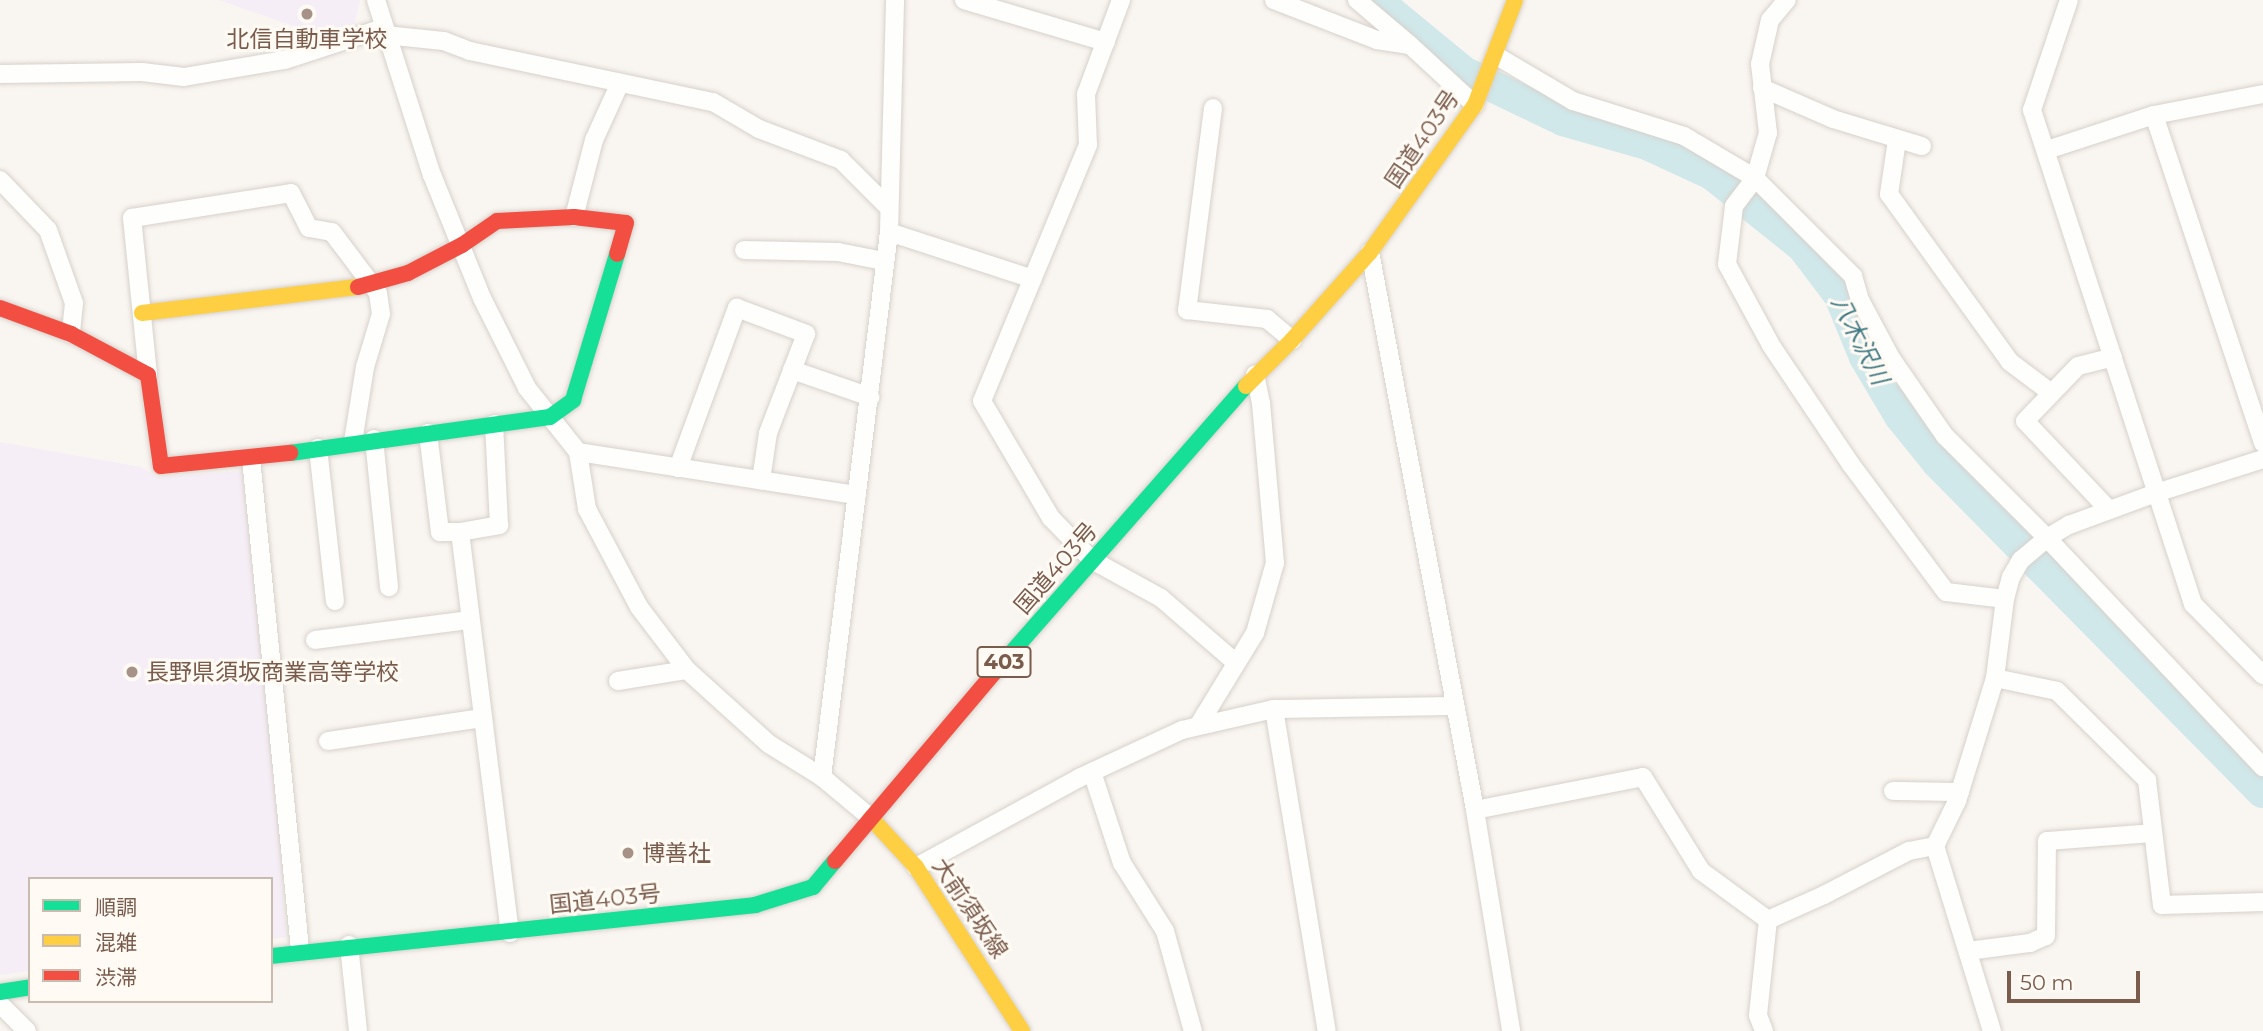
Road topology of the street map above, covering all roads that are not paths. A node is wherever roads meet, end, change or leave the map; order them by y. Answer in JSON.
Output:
{"nodes":[{"id":1,"x":376,"y":0,"type":"edge"},
{"id":2,"x":895,"y":0,"type":"edge"},
{"id":3,"x":964,"y":0,"type":"edge"},
{"id":4,"x":1121,"y":0,"type":"edge"},
{"id":5,"x":1274,"y":0,"type":"edge"},
{"id":6,"x":1357,"y":0,"type":"edge"},
{"id":7,"x":1515,"y":0,"type":"edge"},
{"id":8,"x":1787,"y":0,"type":"edge"},
{"id":9,"x":2069,"y":0,"type":"edge"},
{"id":10,"x":384,"y":31,"type":"junction"},
{"id":11,"x":1105,"y":42,"type":"junction"},
{"id":12,"x":1410,"y":45,"type":"junction"},
{"id":13,"x":1495,"y":55,"type":"junction"},
{"id":14,"x":0,"y":74,"type":"edge"},
{"id":15,"x":620,"y":83,"type":"junction"},
{"id":16,"x":1762,"y":88,"type":"junction"},
{"id":17,"x":2263,"y":94,"type":"edge"},
{"id":18,"x":1475,"y":105,"type":"junction"},
{"id":19,"x":1213,"y":107,"type":"dead end"},
{"id":20,"x":2154,"y":115,"type":"junction"},
{"id":21,"x":1897,"y":140,"type":"junction"},
{"id":22,"x":1922,"y":146,"type":"dead end"},
{"id":23,"x":2047,"y":150,"type":"junction"},
{"id":24,"x":1755,"y":178,"type":"junction"},
{"id":25,"x":0,"y":180,"type":"edge"},
{"id":26,"x":889,"y":208,"type":"junction"},
{"id":27,"x":574,"y":217,"type":"junction"},
{"id":28,"x":889,"y":232,"type":"junction"},
{"id":29,"x":462,"y":245,"type":"junction"},
{"id":30,"x":744,"y":250,"type":"dead end"},
{"id":31,"x":1370,"y":252,"type":"junction"},
{"id":32,"x":884,"y":261,"type":"junction"},
{"id":33,"x":1033,"y":279,"type":"junction"},
{"id":34,"x":371,"y":285,"type":"junction"},
{"id":35,"x":0,"y":308,"type":"edge"},
{"id":36,"x":142,"y":313,"type":"junction"},
{"id":37,"x":71,"y":334,"type":"junction"},
{"id":38,"x":1292,"y":340,"type":"junction"},
{"id":39,"x":2113,"y":357,"type":"junction"},
{"id":40,"x":792,"y":370,"type":"junction"},
{"id":41,"x":148,"y":375,"type":"junction"},
{"id":42,"x":1255,"y":375,"type":"junction"},
{"id":43,"x":2050,"y":392,"type":"junction"},
{"id":44,"x":870,"y":397,"type":"junction"},
{"id":45,"x":550,"y":417,"type":"junction"},
{"id":46,"x":494,"y":424,"type":"junction"},
{"id":47,"x":428,"y":433,"type":"junction"},
{"id":48,"x":374,"y":439,"type":"junction"},
{"id":49,"x":353,"y":442,"type":"junction"},
{"id":50,"x":2263,"y":443,"type":"edge"},
{"id":51,"x":318,"y":447,"type":"junction"},
{"id":52,"x":578,"y":452,"type":"junction"},
{"id":53,"x":251,"y":458,"type":"junction"},
{"id":54,"x":2263,"y":459,"type":"edge"},
{"id":55,"x":678,"y":468,"type":"junction"},
{"id":56,"x":761,"y":481,"type":"junction"},
{"id":57,"x":2156,"y":493,"type":"junction"},
{"id":58,"x":857,"y":495,"type":"junction"},
{"id":59,"x":2109,"y":510,"type":"junction"},
{"id":60,"x":460,"y":532,"type":"junction"},
{"id":61,"x":2044,"y":541,"type":"junction"},
{"id":62,"x":1093,"y":560,"type":"junction"},
{"id":63,"x":389,"y":587,"type":"dead end"},
{"id":64,"x":2005,"y":599,"type":"junction"},
{"id":65,"x":335,"y":601,"type":"dead end"},
{"id":66,"x":470,"y":620,"type":"junction"},
{"id":67,"x":315,"y":640,"type":"dead end"},
{"id":68,"x":1236,"y":663,"type":"junction"},
{"id":69,"x":688,"y":670,"type":"junction"},
{"id":70,"x":2263,"y":675,"type":"edge"},
{"id":71,"x":1995,"y":678,"type":"junction"},
{"id":72,"x":618,"y":681,"type":"dead end"},
{"id":73,"x":1454,"y":706,"type":"junction"},
{"id":74,"x":1274,"y":709,"type":"junction"},
{"id":75,"x":481,"y":718,"type":"junction"},
{"id":76,"x":1198,"y":726,"type":"junction"},
{"id":77,"x":328,"y":741,"type":"dead end"},
{"id":78,"x":2263,"y":767,"type":"edge"},
{"id":79,"x":1092,"y":772,"type":"junction"},
{"id":80,"x":822,"y":777,"type":"junction"},
{"id":81,"x":1893,"y":790,"type":"dead end"},
{"id":82,"x":1960,"y":792,"type":"junction"},
{"id":83,"x":1475,"y":810,"type":"junction"},
{"id":84,"x":871,"y":818,"type":"junction"},
{"id":85,"x":2153,"y":834,"type":"junction"},
{"id":86,"x":1935,"y":846,"type":"junction"},
{"id":87,"x":916,"y":867,"type":"junction"},
{"id":88,"x":2263,"y":902,"type":"edge"},
{"id":89,"x":1768,"y":920,"type":"junction"},
{"id":90,"x":510,"y":933,"type":"junction"},
{"id":91,"x":349,"y":945,"type":"junction"},
{"id":92,"x":300,"y":951,"type":"junction"},
{"id":93,"x":1968,"y":951,"type":"junction"},
{"id":94,"x":273,"y":956,"type":"edge"},
{"id":95,"x":28,"y":987,"type":"edge"},
{"id":96,"x":0,"y":992,"type":"edge"},
{"id":97,"x":0,"y":1004,"type":"edge"},
{"id":98,"x":27,"y":1031,"type":"edge"},
{"id":99,"x":358,"y":1031,"type":"edge"},
{"id":100,"x":1022,"y":1031,"type":"edge"},
{"id":101,"x":1193,"y":1031,"type":"edge"},
{"id":102,"x":1327,"y":1031,"type":"edge"},
{"id":103,"x":1511,"y":1031,"type":"edge"},
{"id":104,"x":1764,"y":1031,"type":"edge"},
{"id":105,"x":1993,"y":1031,"type":"edge"}],
"edges":[{"from":1,"to":10,"type":"street"},
{"from":2,"to":26,"type":"street"},
{"from":3,"to":11,"type":"street"},
{"from":4,"to":11,"type":"street"},
{"from":5,"to":12,"type":"street"},
{"from":6,"to":12,"type":"street"},
{"from":7,"to":13,"type":"main road","name":"国道403号","number":"403"},
{"from":8,"to":16,"type":"street"},
{"from":9,"to":23,"type":"street"},
{"from":10,"to":14,"type":"street"},
{"from":10,"to":15,"type":"street"},
{"from":10,"to":29,"type":"street"},
{"from":11,"to":33,"type":"street"},
{"from":12,"to":18,"type":"street"},
{"from":13,"to":18,"type":"main road","name":"国道403号","number":"403"},
{"from":13,"to":24,"type":"street"},
{"from":15,"to":26,"type":"street"},
{"from":15,"to":27,"type":"street"},
{"from":16,"to":21,"type":"street"},
{"from":16,"to":24,"type":"street"},
{"from":17,"to":20,"type":"street"},
{"from":18,"to":31,"type":"main road","name":"国道403号","number":"403"},
{"from":19,"to":38,"type":"street"},
{"from":20,"to":23,"type":"street"},
{"from":20,"to":50,"type":"street"},
{"from":21,"to":22,"type":"street"},
{"from":21,"to":43,"type":"street"},
{"from":23,"to":39,"type":"street"},
{"from":24,"to":61,"type":"street"},
{"from":24,"to":64,"type":"street"},
{"from":25,"to":37,"type":"street"},
{"from":26,"to":28,"type":"street"},
{"from":27,"to":29,"type":"main road"},
{"from":27,"to":45,"type":"main road"},
{"from":28,"to":32,"type":"street"},
{"from":28,"to":33,"type":"street"},
{"from":29,"to":34,"type":"main road"},
{"from":29,"to":45,"type":"street"},
{"from":30,"to":32,"type":"street"},
{"from":31,"to":38,"type":"main road","name":"国道403号","number":"403"},
{"from":31,"to":73,"type":"street"},
{"from":32,"to":44,"type":"street"},
{"from":33,"to":62,"type":"street"},
{"from":34,"to":36,"type":"main road"},
{"from":34,"to":36,"type":"street"},
{"from":34,"to":49,"type":"street"},
{"from":35,"to":37,"type":"main road"},
{"from":36,"to":41,"type":"street"},
{"from":37,"to":41,"type":"main road"},
{"from":38,"to":42,"type":"main road","name":"国道403号","number":"403"},
{"from":39,"to":43,"type":"street"},
{"from":39,"to":57,"type":"street"},
{"from":40,"to":44,"type":"street"},
{"from":40,"to":55,"type":"street"},
{"from":40,"to":56,"type":"street"},
{"from":41,"to":53,"type":"main road"},
{"from":42,"to":62,"type":"main road","name":"国道403号","number":"403"},
{"from":42,"to":68,"type":"street"},
{"from":43,"to":59,"type":"street"},
{"from":44,"to":58,"type":"street"},
{"from":45,"to":46,"type":"main road"},
{"from":45,"to":52,"type":"street"},
{"from":46,"to":47,"type":"main road"},
{"from":46,"to":60,"type":"street"},
{"from":47,"to":48,"type":"main road"},
{"from":47,"to":60,"type":"street"},
{"from":48,"to":49,"type":"main road"},
{"from":48,"to":63,"type":"street"},
{"from":49,"to":51,"type":"main road"},
{"from":51,"to":53,"type":"main road"},
{"from":51,"to":65,"type":"street"},
{"from":52,"to":55,"type":"street"},
{"from":52,"to":69,"type":"street"},
{"from":53,"to":92,"type":"street"},
{"from":54,"to":57,"type":"street"},
{"from":55,"to":56,"type":"street"},
{"from":56,"to":58,"type":"street"},
{"from":57,"to":59,"type":"street"},
{"from":57,"to":70,"type":"street"},
{"from":58,"to":80,"type":"street"},
{"from":59,"to":61,"type":"street"},
{"from":60,"to":66,"type":"street"},
{"from":61,"to":64,"type":"street"},
{"from":61,"to":78,"type":"street"},
{"from":62,"to":68,"type":"street"},
{"from":62,"to":84,"type":"main road","name":"国道403号","number":"403"},
{"from":64,"to":71,"type":"street"},
{"from":66,"to":67,"type":"street"},
{"from":66,"to":75,"type":"street"},
{"from":68,"to":76,"type":"street"},
{"from":69,"to":72,"type":"street"},
{"from":69,"to":80,"type":"street"},
{"from":71,"to":82,"type":"street"},
{"from":71,"to":85,"type":"street"},
{"from":73,"to":74,"type":"street"},
{"from":73,"to":83,"type":"street"},
{"from":74,"to":76,"type":"street"},
{"from":74,"to":102,"type":"street"},
{"from":75,"to":77,"type":"street"},
{"from":75,"to":90,"type":"street"},
{"from":76,"to":79,"type":"street"},
{"from":79,"to":87,"type":"street"},
{"from":79,"to":101,"type":"street"},
{"from":80,"to":84,"type":"street"},
{"from":81,"to":82,"type":"street"},
{"from":82,"to":86,"type":"street"},
{"from":83,"to":89,"type":"street"},
{"from":83,"to":103,"type":"street"},
{"from":84,"to":87,"type":"main road","name":"大前須坂線"},
{"from":84,"to":90,"type":"main road","name":"国道403号","number":"403"},
{"from":85,"to":88,"type":"street"},
{"from":85,"to":93,"type":"street"},
{"from":86,"to":89,"type":"street"},
{"from":86,"to":93,"type":"street"},
{"from":87,"to":100,"type":"main road","name":"大前須坂線"},
{"from":89,"to":104,"type":"street"},
{"from":90,"to":91,"type":"main road","name":"国道403号","number":"403"},
{"from":91,"to":92,"type":"main road","name":"国道403号","number":"403"},
{"from":91,"to":99,"type":"street"},
{"from":92,"to":94,"type":"main road","name":"国道403号","number":"403"},
{"from":93,"to":105,"type":"street"},
{"from":95,"to":96,"type":"main road"},
{"from":97,"to":98,"type":"street"}]}
